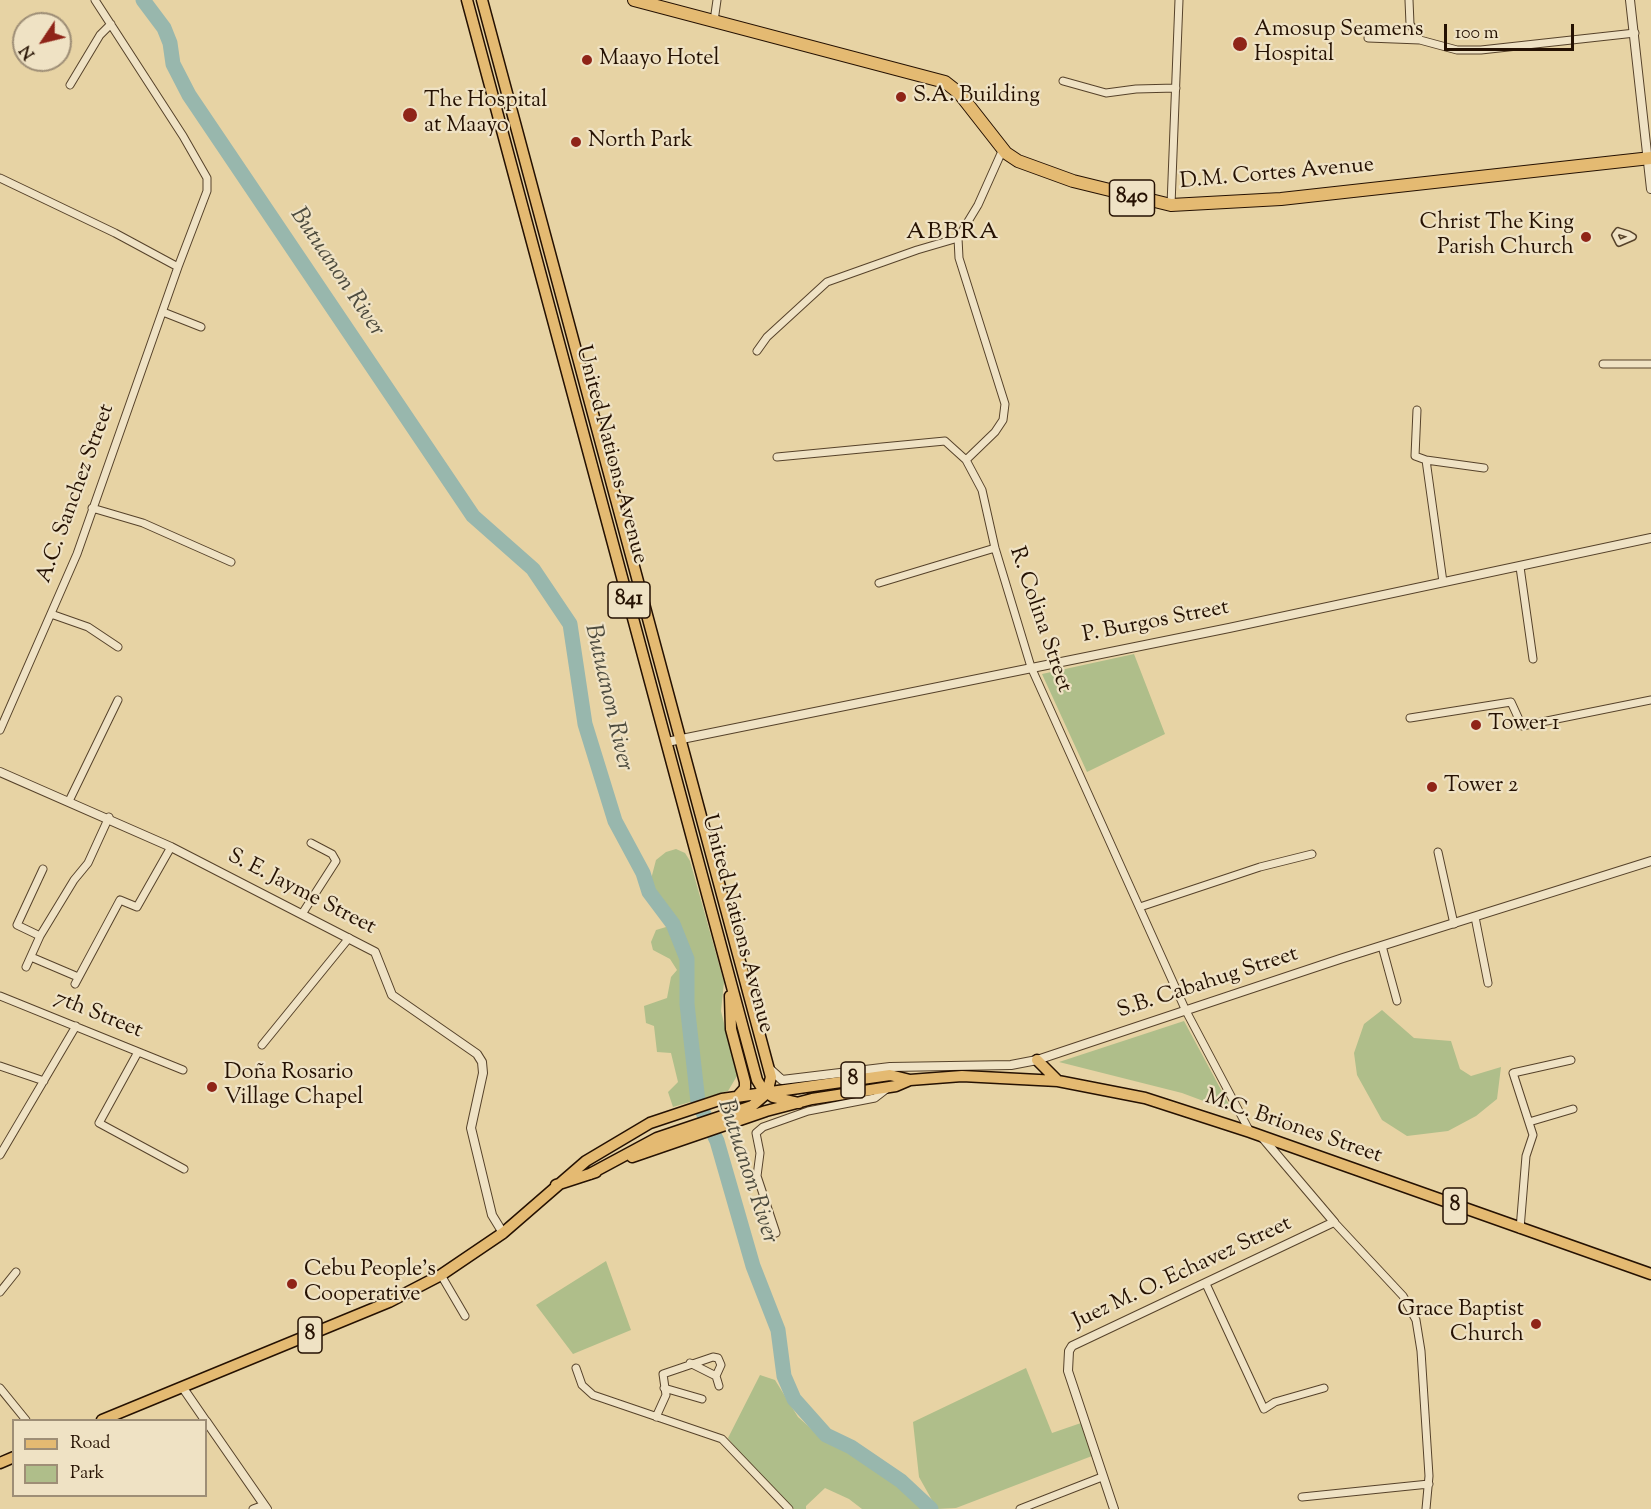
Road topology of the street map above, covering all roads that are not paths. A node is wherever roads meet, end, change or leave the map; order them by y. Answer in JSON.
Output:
{"nodes":[{"id":1,"x":95,"y":0,"type":"edge"},
{"id":2,"x":467,"y":0,"type":"edge"},
{"id":3,"x":482,"y":0,"type":"edge"},
{"id":4,"x":634,"y":0,"type":"edge"},
{"id":5,"x":717,"y":0,"type":"edge"},
{"id":6,"x":1179,"y":0,"type":"edge"},
{"id":7,"x":1409,"y":0,"type":"edge"},
{"id":8,"x":1630,"y":0,"type":"edge"},
{"id":9,"x":714,"y":21,"type":"junction"},
{"id":10,"x":111,"y":24,"type":"junction"},
{"id":11,"x":1635,"y":33,"type":"junction"},
{"id":12,"x":1368,"y":38,"type":"dead end"},
{"id":13,"x":1420,"y":40,"type":"junction"},
{"id":14,"x":1063,"y":81,"type":"dead end"},
{"id":15,"x":70,"y":85,"type":"dead end"},
{"id":16,"x":1176,"y":88,"type":"junction"},
{"id":17,"x":1003,"y":149,"type":"junction"},
{"id":18,"x":1650,"y":158,"type":"edge"},
{"id":19,"x":0,"y":178,"type":"edge"},
{"id":20,"x":1651,"y":189,"type":"edge"},
{"id":21,"x":1171,"y":205,"type":"junction"},
{"id":22,"x":1621,"y":237,"type":"dead end"},
{"id":23,"x":1628,"y":237,"type":"dead end"},
{"id":24,"x":958,"y":238,"type":"junction"},
{"id":25,"x":178,"y":267,"type":"junction"},
{"id":26,"x":163,"y":312,"type":"junction"},
{"id":27,"x":201,"y":327,"type":"dead end"},
{"id":28,"x":757,"y":351,"type":"dead end"},
{"id":29,"x":1603,"y":364,"type":"dead end"},
{"id":30,"x":1651,"y":364,"type":"edge"},
{"id":31,"x":1417,"y":410,"type":"dead end"},
{"id":32,"x":777,"y":457,"type":"dead end"},
{"id":33,"x":966,"y":460,"type":"junction"},
{"id":34,"x":1426,"y":460,"type":"junction"},
{"id":35,"x":1484,"y":468,"type":"dead end"},
{"id":36,"x":92,"y":508,"type":"junction"},
{"id":37,"x":1651,"y":538,"type":"edge"},
{"id":38,"x":995,"y":548,"type":"junction"},
{"id":39,"x":231,"y":561,"type":"dead end"},
{"id":40,"x":1520,"y":567,"type":"junction"},
{"id":41,"x":1443,"y":582,"type":"junction"},
{"id":42,"x":879,"y":583,"type":"dead end"},
{"id":43,"x":51,"y":614,"type":"junction"},
{"id":44,"x":118,"y":647,"type":"dead end"},
{"id":45,"x":1533,"y":660,"type":"dead end"},
{"id":46,"x":1031,"y":667,"type":"junction"},
{"id":47,"x":117,"y":700,"type":"dead end"},
{"id":48,"x":1651,"y":700,"type":"edge"},
{"id":49,"x":1410,"y":718,"type":"dead end"},
{"id":50,"x":0,"y":730,"type":"edge"},
{"id":51,"x":681,"y":739,"type":"junction"},
{"id":52,"x":667,"y":742,"type":"junction"},
{"id":53,"x":0,"y":772,"type":"edge"},
{"id":54,"x":69,"y":801,"type":"junction"},
{"id":55,"x":109,"y":818,"type":"junction"},
{"id":56,"x":311,"y":843,"type":"dead end"},
{"id":57,"x":171,"y":847,"type":"junction"},
{"id":58,"x":1438,"y":852,"type":"dead end"},
{"id":59,"x":1312,"y":854,"type":"dead end"},
{"id":60,"x":1651,"y":861,"type":"edge"},
{"id":61,"x":43,"y":869,"type":"dead end"},
{"id":62,"x":1140,"y":906,"type":"junction"},
{"id":63,"x":302,"y":914,"type":"junction"},
{"id":64,"x":1475,"y":917,"type":"junction"},
{"id":65,"x":1454,"y":924,"type":"junction"},
{"id":66,"x":40,"y":936,"type":"junction"},
{"id":67,"x":349,"y":938,"type":"junction"},
{"id":68,"x":1382,"y":946,"type":"junction"},
{"id":69,"x":31,"y":957,"type":"junction"},
{"id":70,"x":26,"y":967,"type":"dead end"},
{"id":71,"x":730,"y":978,"type":"junction"},
{"id":72,"x":1488,"y":984,"type":"dead end"},
{"id":73,"x":0,"y":996,"type":"edge"},
{"id":74,"x":1397,"y":1001,"type":"dead end"},
{"id":75,"x":1186,"y":1011,"type":"junction"},
{"id":76,"x":76,"y":1026,"type":"junction"},
{"id":77,"x":262,"y":1045,"type":"dead end"},
{"id":78,"x":138,"y":1052,"type":"junction"},
{"id":79,"x":1037,"y":1060,"type":"junction"},
{"id":80,"x":1571,"y":1060,"type":"dead end"},
{"id":81,"x":0,"y":1066,"type":"edge"},
{"id":82,"x":183,"y":1070,"type":"dead end"},
{"id":83,"x":770,"y":1070,"type":"junction"},
{"id":84,"x":910,"y":1080,"type":"junction"},
{"id":85,"x":44,"y":1082,"type":"junction"},
{"id":86,"x":1058,"y":1082,"type":"junction"},
{"id":87,"x":890,"y":1087,"type":"junction"},
{"id":88,"x":767,"y":1093,"type":"junction"},
{"id":89,"x":737,"y":1097,"type":"junction"},
{"id":90,"x":798,"y":1103,"type":"junction"},
{"id":91,"x":1573,"y":1109,"type":"dead end"},
{"id":92,"x":728,"y":1118,"type":"junction"},
{"id":93,"x":1529,"y":1122,"type":"junction"},
{"id":94,"x":1255,"y":1134,"type":"junction"},
{"id":95,"x":0,"y":1155,"type":"edge"},
{"id":96,"x":184,"y":1168,"type":"dead end"},
{"id":97,"x":556,"y":1185,"type":"junction"},
{"id":98,"x":1334,"y":1222,"type":"junction"},
{"id":99,"x":1520,"y":1229,"type":"junction"},
{"id":100,"x":503,"y":1233,"type":"junction"},
{"id":101,"x":776,"y":1233,"type":"dead end"},
{"id":102,"x":16,"y":1272,"type":"dead end"},
{"id":103,"x":1651,"y":1274,"type":"edge"},
{"id":104,"x":441,"y":1275,"type":"junction"},
{"id":105,"x":1206,"y":1284,"type":"junction"},
{"id":106,"x":0,"y":1292,"type":"edge"},
{"id":107,"x":465,"y":1316,"type":"dead end"},
{"id":108,"x":690,"y":1363,"type":"junction"},
{"id":109,"x":576,"y":1368,"type":"dead end"},
{"id":110,"x":716,"y":1376,"type":"junction"},
{"id":111,"x":719,"y":1386,"type":"dead end"},
{"id":112,"x":0,"y":1388,"type":"edge"},
{"id":113,"x":183,"y":1388,"type":"junction"},
{"id":114,"x":664,"y":1388,"type":"junction"},
{"id":115,"x":1324,"y":1388,"type":"dead end"},
{"id":116,"x":702,"y":1399,"type":"dead end"},
{"id":117,"x":656,"y":1417,"type":"junction"},
{"id":118,"x":25,"y":1419,"type":"edge"},
{"id":119,"x":105,"y":1419,"type":"edge"},
{"id":120,"x":204,"y":1419,"type":"edge"},
{"id":121,"x":207,"y":1424,"type":"edge"},
{"id":122,"x":1102,"y":1477,"type":"junction"},
{"id":123,"x":1429,"y":1484,"type":"junction"},
{"id":124,"x":1302,"y":1497,"type":"dead end"},
{"id":125,"x":266,"y":1507,"type":"edge"},
{"id":126,"x":253,"y":1509,"type":"edge"},
{"id":127,"x":789,"y":1509,"type":"edge"},
{"id":128,"x":1020,"y":1509,"type":"edge"},
{"id":129,"x":1114,"y":1509,"type":"edge"},
{"id":130,"x":1426,"y":1509,"type":"edge"}],
"edges":[{"from":1,"to":10,"type":"street","name":"A.C. Sanchez Street"},
{"from":2,"to":52,"type":"main road","name":"United Nations Avenue","number":"841"},
{"from":3,"to":51,"type":"main road","name":"United Nations Avenue","number":"841"},
{"from":4,"to":9,"type":"highway","name":"D.M. Cortes Avenue","number":"840"},
{"from":5,"to":9,"type":"street"},
{"from":6,"to":16,"type":"street"},
{"from":7,"to":13,"type":"street"},
{"from":8,"to":11,"type":"street"},
{"from":9,"to":17,"type":"highway","name":"D.M. Cortes Avenue","number":"840"},
{"from":10,"to":15,"type":"street"},
{"from":10,"to":25,"type":"street","name":"A.C. Sanchez Street"},
{"from":11,"to":13,"type":"street"},
{"from":11,"to":18,"type":"street"},
{"from":12,"to":13,"type":"street"},
{"from":14,"to":16,"type":"street"},
{"from":16,"to":21,"type":"street"},
{"from":17,"to":21,"type":"highway","name":"D.M. Cortes Avenue","number":"840"},
{"from":17,"to":24,"type":"street"},
{"from":18,"to":20,"type":"street"},
{"from":18,"to":21,"type":"highway","name":"D.M. Cortes Avenue","number":"840"},
{"from":19,"to":25,"type":"street"},
{"from":22,"to":23,"type":"street"},
{"from":24,"to":28,"type":"street"},
{"from":24,"to":33,"type":"street"},
{"from":25,"to":26,"type":"street","name":"A.C. Sanchez Street"},
{"from":26,"to":27,"type":"street"},
{"from":26,"to":36,"type":"street","name":"A.C. Sanchez Street"},
{"from":29,"to":30,"type":"street"},
{"from":31,"to":34,"type":"street"},
{"from":32,"to":33,"type":"street"},
{"from":33,"to":38,"type":"street","name":"R. Colina Street"},
{"from":34,"to":35,"type":"street"},
{"from":34,"to":41,"type":"street"},
{"from":36,"to":39,"type":"street"},
{"from":36,"to":43,"type":"street","name":"A.C. Sanchez Street"},
{"from":37,"to":40,"type":"street","name":"P. Burgos Street"},
{"from":38,"to":42,"type":"street"},
{"from":38,"to":46,"type":"street","name":"R. Colina Street"},
{"from":40,"to":41,"type":"street","name":"P. Burgos Street"},
{"from":40,"to":45,"type":"street"},
{"from":41,"to":46,"type":"street","name":"P. Burgos Street"},
{"from":43,"to":44,"type":"street"},
{"from":43,"to":50,"type":"street","name":"A.C. Sanchez Street"},
{"from":46,"to":51,"type":"street","name":"P. Burgos Street"},
{"from":46,"to":62,"type":"street","name":"R. Colina Street"},
{"from":47,"to":54,"type":"street"},
{"from":48,"to":49,"type":"street"},
{"from":51,"to":52,"type":"street","name":"P. Burgos Street"},
{"from":51,"to":83,"type":"main road","name":"United Nations Avenue","number":"841"},
{"from":52,"to":71,"type":"main road","name":"United Nations Avenue","number":"841"},
{"from":53,"to":54,"type":"street","name":"S. E. Jayme Street"},
{"from":54,"to":55,"type":"street","name":"S. E. Jayme Street"},
{"from":55,"to":57,"type":"street","name":"S. E. Jayme Street"},
{"from":55,"to":66,"type":"street"},
{"from":56,"to":63,"type":"street"},
{"from":57,"to":63,"type":"street","name":"S. E. Jayme Street"},
{"from":57,"to":69,"type":"street"},
{"from":58,"to":65,"type":"street"},
{"from":59,"to":62,"type":"street"},
{"from":60,"to":64,"type":"street","name":"S.B. Cabahug Street"},
{"from":61,"to":66,"type":"street"},
{"from":62,"to":75,"type":"street","name":"R. Colina Street"},
{"from":63,"to":67,"type":"street","name":"S. E. Jayme Street"},
{"from":64,"to":65,"type":"street","name":"S.B. Cabahug Street"},
{"from":64,"to":72,"type":"street"},
{"from":65,"to":68,"type":"street","name":"S.B. Cabahug Street"},
{"from":66,"to":69,"type":"street"},
{"from":67,"to":77,"type":"street"},
{"from":67,"to":100,"type":"street","name":"S. E. Jayme Street"},
{"from":68,"to":74,"type":"street"},
{"from":68,"to":75,"type":"street","name":"S.B. Cabahug Street"},
{"from":69,"to":70,"type":"street"},
{"from":71,"to":88,"type":"main road","name":"United Nations Avenue","number":"841"},
{"from":71,"to":89,"type":"main road"},
{"from":73,"to":76,"type":"street","name":"7th Street"},
{"from":75,"to":79,"type":"street","name":"S.B. Cabahug Street"},
{"from":75,"to":94,"type":"street","name":"R. Colina Street"},
{"from":76,"to":78,"type":"street","name":"7th Street"},
{"from":76,"to":85,"type":"street"},
{"from":78,"to":82,"type":"street","name":"7th Street"},
{"from":78,"to":96,"type":"street"},
{"from":79,"to":83,"type":"street","name":"S.B. Cabahug Street"},
{"from":79,"to":86,"type":"main road"},
{"from":80,"to":93,"type":"street"},
{"from":81,"to":85,"type":"street"},
{"from":83,"to":88,"type":"main road"},
{"from":84,"to":86,"type":"main road","name":"M.C. Briones Street","number":"8"},
{"from":84,"to":87,"type":"main road","name":"M.C. Briones Street","number":"8"},
{"from":84,"to":88,"type":"main road","name":"M.C. Briones Street","number":"8"},
{"from":85,"to":95,"type":"street"},
{"from":86,"to":94,"type":"main road","name":"M.C. Briones Street","number":"8"},
{"from":87,"to":90,"type":"main road","name":"M.C. Briones Street","number":"8"},
{"from":87,"to":101,"type":"street"},
{"from":88,"to":89,"type":"main road","name":"M.C. Briones Street","number":"8"},
{"from":88,"to":90,"type":"main road"},
{"from":88,"to":92,"type":"main road"},
{"from":89,"to":97,"type":"main road","number":"8"},
{"from":90,"to":92,"type":"main road","number":"8"},
{"from":91,"to":93,"type":"street"},
{"from":92,"to":97,"type":"main road","number":"8"},
{"from":93,"to":99,"type":"street"},
{"from":94,"to":98,"type":"street"},
{"from":94,"to":99,"type":"main road","name":"M.C. Briones Street","number":"8"},
{"from":97,"to":100,"type":"main road","number":"8"},
{"from":98,"to":105,"type":"street","name":"Juez M. O. Echavez Street"},
{"from":98,"to":123,"type":"street"},
{"from":99,"to":103,"type":"main road","name":"M.C. Briones Street","number":"8"},
{"from":100,"to":104,"type":"main road","number":"8"},
{"from":102,"to":106,"type":"street"},
{"from":104,"to":107,"type":"street"},
{"from":104,"to":113,"type":"main road","number":"8"},
{"from":105,"to":115,"type":"street"},
{"from":105,"to":122,"type":"street","name":"Juez M. O. Echavez Street"},
{"from":108,"to":110,"type":"street"},
{"from":108,"to":110,"type":"street"},
{"from":108,"to":114,"type":"street"},
{"from":109,"to":117,"type":"street"},
{"from":110,"to":111,"type":"street"},
{"from":112,"to":118,"type":"street"},
{"from":113,"to":119,"type":"main road","number":"8"},
{"from":113,"to":120,"type":"street"},
{"from":114,"to":116,"type":"street"},
{"from":114,"to":117,"type":"street"},
{"from":117,"to":127,"type":"street"},
{"from":121,"to":125,"type":"street"},
{"from":122,"to":128,"type":"street"},
{"from":122,"to":129,"type":"street","name":"Juez M. O. Echavez Street"},
{"from":123,"to":124,"type":"street"},
{"from":123,"to":130,"type":"street"},
{"from":125,"to":126,"type":"street"}]}
